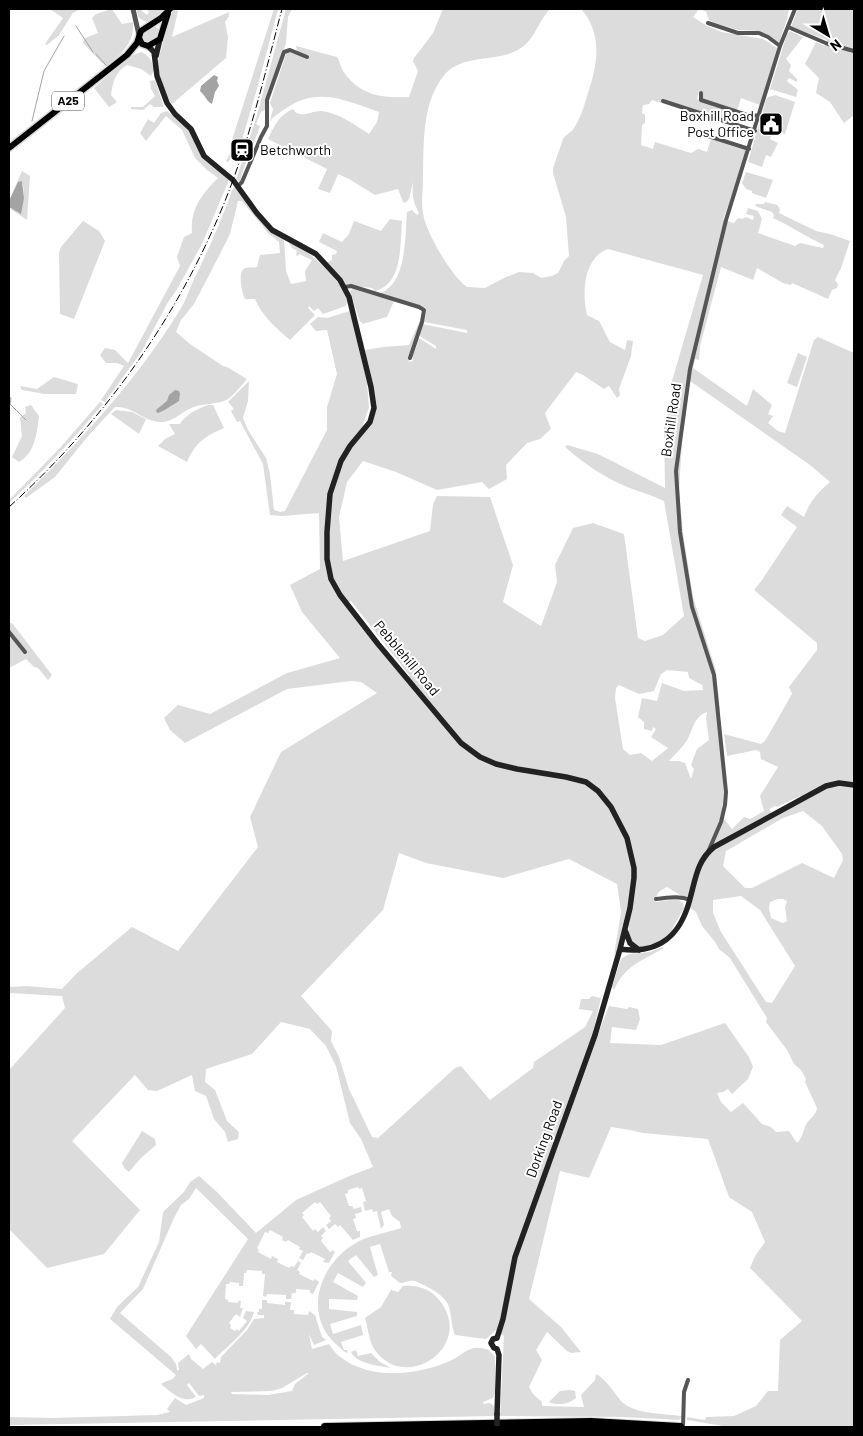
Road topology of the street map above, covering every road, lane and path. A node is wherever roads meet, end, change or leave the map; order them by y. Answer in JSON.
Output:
{"nodes":[{"id":1,"x":133,"y":9,"type":"edge"},
{"id":2,"x":170,"y":9,"type":"edge"},
{"id":3,"x":795,"y":9,"type":"edge"},
{"id":4,"x":137,"y":21,"type":"junction"},
{"id":5,"x":708,"y":23,"type":"dead end"},
{"id":6,"x":151,"y":24,"type":"junction"},
{"id":7,"x":788,"y":27,"type":"junction"},
{"id":8,"x":163,"y":31,"type":"junction"},
{"id":9,"x":139,"y":36,"type":"junction"},
{"id":10,"x":160,"y":39,"type":"junction"},
{"id":11,"x":146,"y":46,"type":"junction"},
{"id":12,"x":780,"y":46,"type":"junction"},
{"id":13,"x":854,"y":52,"type":"edge"},
{"id":14,"x":127,"y":55,"type":"junction"},
{"id":15,"x":307,"y":57,"type":"dead end"},
{"id":16,"x":155,"y":59,"type":"junction"},
{"id":17,"x":701,"y":93,"type":"dead end"},
{"id":18,"x":663,"y":101,"type":"dead end"},
{"id":19,"x":760,"y":115,"type":"junction"},
{"id":20,"x":755,"y":131,"type":"junction"},
{"id":21,"x":702,"y":134,"type":"dead end"},
{"id":22,"x":9,"y":148,"type":"edge"},
{"id":23,"x":749,"y":149,"type":"junction"},
{"id":24,"x":238,"y":186,"type":"junction"},
{"id":25,"x":345,"y":287,"type":"junction"},
{"id":26,"x":410,"y":358,"type":"dead end"},
{"id":27,"x":9,"y":632,"type":"edge"},
{"id":28,"x":25,"y":652,"type":"dead end"},
{"id":29,"x":854,"y":785,"type":"edge"},
{"id":30,"x":712,"y":841,"type":"junction"},
{"id":31,"x":718,"y":845,"type":"junction"},
{"id":32,"x":708,"y":852,"type":"junction"},
{"id":33,"x":656,"y":899,"type":"dead end"},
{"id":34,"x":690,"y":900,"type":"junction"},
{"id":35,"x":625,"y":930,"type":"junction"},
{"id":36,"x":620,"y":949,"type":"junction"},
{"id":37,"x":640,"y":951,"type":"junction"},
{"id":38,"x":688,"y":1380,"type":"dead end"},
{"id":39,"x":325,"y":1427,"type":"edge"},
{"id":40,"x":497,"y":1427,"type":"edge"},
{"id":41,"x":681,"y":1427,"type":"edge"}],
"edges":[{"from":1,"to":4,"type":"street"},
{"from":2,"to":6,"type":"main road"},
{"from":2,"to":8,"type":"main road"},
{"from":3,"to":7,"type":"street","name":"Boxhill Road"},
{"from":4,"to":6,"type":"street"},
{"from":4,"to":9,"type":"street"},
{"from":5,"to":12,"type":"street"},
{"from":6,"to":8,"type":"main road"},
{"from":6,"to":9,"type":"main road"},
{"from":7,"to":12,"type":"street","name":"Boxhill Road"},
{"from":7,"to":13,"type":"street"},
{"from":8,"to":10,"type":"main road"},
{"from":9,"to":11,"type":"main road"},
{"from":9,"to":14,"type":"main road","number":"A25"},
{"from":10,"to":11,"type":"main road"},
{"from":10,"to":16,"type":"main road"},
{"from":11,"to":14,"type":"main road","number":"A25"},
{"from":11,"to":16,"type":"main road"},
{"from":12,"to":19,"type":"street","name":"Boxhill Road"},
{"from":14,"to":22,"type":"main road","number":"A25"},
{"from":15,"to":24,"type":"street"},
{"from":16,"to":24,"type":"main road"},
{"from":17,"to":19,"type":"street"},
{"from":18,"to":20,"type":"street"},
{"from":19,"to":20,"type":"street","name":"Boxhill Road"},
{"from":20,"to":23,"type":"street","name":"Boxhill Road"},
{"from":21,"to":23,"type":"street"},
{"from":23,"to":30,"type":"street","name":"Boxhill Road"},
{"from":24,"to":25,"type":"main road"},
{"from":25,"to":26,"type":"street"},
{"from":25,"to":35,"type":"main road","name":"Pebblehill Road"},
{"from":27,"to":28,"type":"street"},
{"from":29,"to":31,"type":"main road"},
{"from":30,"to":31,"type":"street"},
{"from":30,"to":32,"type":"street","name":"Boxhill Road"},
{"from":31,"to":32,"type":"main road"},
{"from":32,"to":34,"type":"main road"},
{"from":33,"to":34,"type":"street"},
{"from":34,"to":37,"type":"main road"},
{"from":35,"to":36,"type":"main road","name":"Pebblehill Road"},
{"from":35,"to":37,"type":"main road"},
{"from":36,"to":37,"type":"main road"},
{"from":36,"to":40,"type":"main road","name":"Dorking Road","bridge":true},
{"from":38,"to":41,"type":"street"},
{"from":39,"to":41,"type":"highway"}]}
